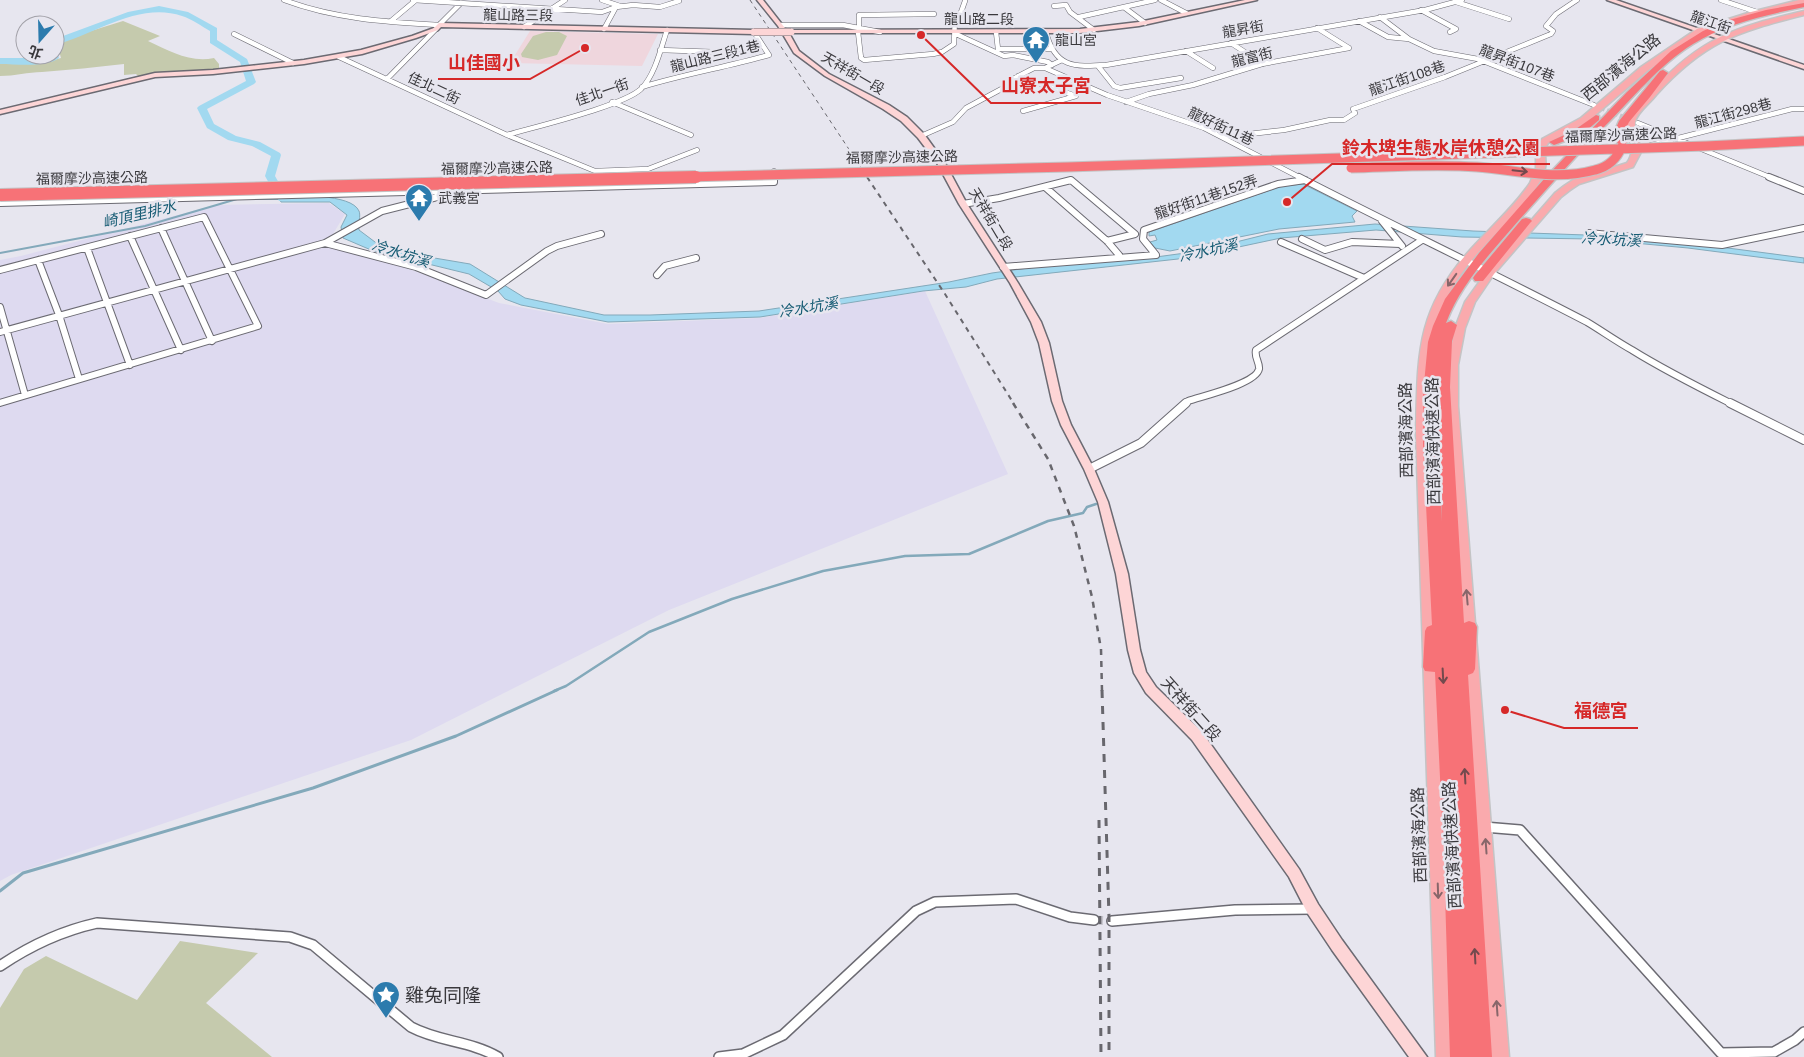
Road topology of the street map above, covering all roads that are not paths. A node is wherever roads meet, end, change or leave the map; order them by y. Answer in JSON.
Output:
{"nodes":[{"id":1,"x":284,"y":0,"type":"edge"},
{"id":2,"x":415,"y":0,"type":"edge"},
{"id":3,"x":565,"y":0,"type":"edge"},
{"id":4,"x":602,"y":0,"type":"edge"},
{"id":5,"x":673,"y":0,"type":"edge"},
{"id":6,"x":760,"y":0,"type":"edge"},
{"id":7,"x":1155,"y":0,"type":"edge"},
{"id":8,"x":1161,"y":0,"type":"edge"},
{"id":9,"x":1254,"y":0,"type":"edge"},
{"id":10,"x":1462,"y":0,"type":"edge"},
{"id":11,"x":1577,"y":0,"type":"edge"},
{"id":12,"x":1610,"y":0,"type":"edge"},
{"id":13,"x":1721,"y":0,"type":"edge"},
{"id":14,"x":965,"y":1,"type":"edge"},
{"id":15,"x":1804,"y":1,"type":"edge"},
{"id":16,"x":1456,"y":2,"type":"junction"},
{"id":17,"x":461,"y":3,"type":"junction"},
{"id":18,"x":1054,"y":6,"type":"dead end"},
{"id":19,"x":618,"y":7,"type":"junction"},
{"id":20,"x":1804,"y":7,"type":"edge"},
{"id":21,"x":1125,"y":8,"type":"junction"},
{"id":22,"x":553,"y":9,"type":"junction"},
{"id":23,"x":1421,"y":10,"type":"junction"},
{"id":24,"x":1757,"y":12,"type":"junction"},
{"id":25,"x":1186,"y":13,"type":"junction"},
{"id":26,"x":1804,"y":13,"type":"edge"},
{"id":27,"x":934,"y":14,"type":"dead end"},
{"id":28,"x":1079,"y":17,"type":"junction"},
{"id":29,"x":1380,"y":17,"type":"junction"},
{"id":30,"x":1509,"y":19,"type":"dead end"},
{"id":31,"x":391,"y":21,"type":"junction"},
{"id":32,"x":1359,"y":21,"type":"junction"},
{"id":33,"x":1145,"y":23,"type":"junction"},
{"id":34,"x":781,"y":25,"type":"junction"},
{"id":35,"x":438,"y":27,"type":"junction"},
{"id":36,"x":524,"y":27,"type":"junction"},
{"id":37,"x":858,"y":28,"type":"junction"},
{"id":38,"x":1317,"y":28,"type":"junction"},
{"id":39,"x":604,"y":29,"type":"junction"},
{"id":40,"x":667,"y":30,"type":"junction"},
{"id":41,"x":1094,"y":30,"type":"junction"},
{"id":42,"x":754,"y":32,"type":"junction"},
{"id":43,"x":791,"y":32,"type":"joint"},
{"id":44,"x":996,"y":32,"type":"junction"},
{"id":45,"x":1046,"y":32,"type":"junction"},
{"id":46,"x":1450,"y":32,"type":"dead end"},
{"id":47,"x":956,"y":33,"type":"junction"},
{"id":48,"x":234,"y":34,"type":"dead end"},
{"id":49,"x":1710,"y":34,"type":"junction"},
{"id":50,"x":1409,"y":39,"type":"junction"},
{"id":51,"x":1231,"y":43,"type":"junction"},
{"id":52,"x":763,"y":46,"type":"junction"},
{"id":53,"x":1051,"y":49,"type":"junction"},
{"id":54,"x":660,"y":50,"type":"junction"},
{"id":55,"x":1186,"y":51,"type":"junction"},
{"id":56,"x":338,"y":57,"type":"junction"},
{"id":57,"x":1062,"y":60,"type":"junction"},
{"id":58,"x":1485,"y":61,"type":"junction"},
{"id":59,"x":293,"y":64,"type":"junction"},
{"id":60,"x":1264,"y":64,"type":"junction"},
{"id":61,"x":1052,"y":65,"type":"junction"},
{"id":62,"x":1098,"y":66,"type":"junction"},
{"id":63,"x":1804,"y":67,"type":"edge"},
{"id":64,"x":1045,"y":68,"type":"junction"},
{"id":65,"x":1213,"y":68,"type":"dead end"},
{"id":66,"x":1664,"y":72,"type":"junction"},
{"id":67,"x":1018,"y":76,"type":"junction"},
{"id":68,"x":1181,"y":78,"type":"dead end"},
{"id":69,"x":387,"y":79,"type":"junction"},
{"id":70,"x":642,"y":87,"type":"junction"},
{"id":71,"x":612,"y":102,"type":"junction"},
{"id":72,"x":1126,"y":102,"type":"junction"},
{"id":73,"x":1594,"y":105,"type":"tunnel mouth"},
{"id":74,"x":1804,"y":109,"type":"edge"},
{"id":75,"x":1023,"y":111,"type":"dead end"},
{"id":76,"x":0,"y":112,"type":"edge"},
{"id":77,"x":1638,"y":123,"type":"tunnel mouth"},
{"id":78,"x":507,"y":134,"type":"junction"},
{"id":79,"x":691,"y":135,"type":"dead end"},
{"id":80,"x":921,"y":136,"type":"junction"},
{"id":81,"x":1221,"y":137,"type":"junction"},
{"id":82,"x":1676,"y":139,"type":"junction"},
{"id":83,"x":1804,"y":140,"type":"edge"},
{"id":84,"x":1638,"y":147,"type":"junction"},
{"id":85,"x":1804,"y":147,"type":"edge"},
{"id":86,"x":697,"y":150,"type":"dead end"},
{"id":87,"x":941,"y":163,"type":"joint"},
{"id":88,"x":1068,"y":167,"type":"junction"},
{"id":89,"x":1210,"y":167,"type":"junction"},
{"id":90,"x":541,"y":169,"type":"dead end"},
{"id":91,"x":689,"y":172,"type":"junction"},
{"id":92,"x":594,"y":174,"type":"junction"},
{"id":93,"x":520,"y":176,"type":"junction"},
{"id":94,"x":446,"y":178,"type":"junction"},
{"id":95,"x":1305,"y":180,"type":"junction"},
{"id":96,"x":310,"y":182,"type":"junction"},
{"id":97,"x":689,"y":184,"type":"junction"},
{"id":98,"x":178,"y":186,"type":"junction"},
{"id":99,"x":593,"y":187,"type":"junction"},
{"id":100,"x":1045,"y":187,"type":"junction"},
{"id":101,"x":465,"y":190,"type":"junction"},
{"id":102,"x":442,"y":191,"type":"junction"},
{"id":103,"x":1804,"y":191,"type":"edge"},
{"id":104,"x":0,"y":193,"type":"edge"},
{"id":105,"x":304,"y":195,"type":"junction"},
{"id":106,"x":171,"y":198,"type":"junction"},
{"id":107,"x":0,"y":201,"type":"edge"},
{"id":108,"x":963,"y":204,"type":"junction"},
{"id":109,"x":1384,"y":221,"type":"junction"},
{"id":110,"x":1526,"y":226,"type":"junction"},
{"id":111,"x":162,"y":228,"type":"junction"},
{"id":112,"x":1804,"y":228,"type":"edge"},
{"id":113,"x":1588,"y":233,"type":"dead end"},
{"id":114,"x":601,"y":234,"type":"dead end"},
{"id":115,"x":130,"y":236,"type":"junction"},
{"id":116,"x":1501,"y":237,"type":"junction"},
{"id":117,"x":1302,"y":239,"type":"dead end"},
{"id":118,"x":1422,"y":240,"type":"junction"},
{"id":119,"x":1107,"y":241,"type":"junction"},
{"id":120,"x":1281,"y":242,"type":"dead end"},
{"id":121,"x":325,"y":243,"type":"junction"},
{"id":122,"x":1400,"y":244,"type":"junction"},
{"id":123,"x":87,"y":248,"type":"junction"},
{"id":124,"x":1406,"y":250,"type":"junction"},
{"id":125,"x":1119,"y":255,"type":"dead end"},
{"id":126,"x":696,"y":258,"type":"dead end"},
{"id":127,"x":38,"y":260,"type":"junction"},
{"id":128,"x":1479,"y":266,"type":"junction"},
{"id":129,"x":1004,"y":268,"type":"junction"},
{"id":130,"x":231,"y":269,"type":"junction"},
{"id":131,"x":0,"y":270,"type":"edge"},
{"id":132,"x":657,"y":275,"type":"dead end"},
{"id":133,"x":1364,"y":278,"type":"junction"},
{"id":134,"x":186,"y":281,"type":"junction"},
{"id":135,"x":155,"y":289,"type":"junction"},
{"id":136,"x":106,"y":303,"type":"junction"},
{"id":137,"x":0,"y":307,"type":"edge"},
{"id":138,"x":60,"y":315,"type":"junction"},
{"id":139,"x":3,"y":331,"type":"edge"},
{"id":140,"x":212,"y":341,"type":"junction"},
{"id":141,"x":181,"y":350,"type":"junction"},
{"id":142,"x":130,"y":365,"type":"junction"},
{"id":143,"x":80,"y":379,"type":"junction"},
{"id":144,"x":24,"y":395,"type":"junction"},
{"id":145,"x":0,"y":403,"type":"edge"},
{"id":146,"x":1804,"y":440,"type":"edge"},
{"id":147,"x":1089,"y":469,"type":"junction"},
{"id":148,"x":1438,"y":557,"type":"junction"},
{"id":149,"x":1469,"y":627,"type":"junction"},
{"id":150,"x":1430,"y":667,"type":"junction"},
{"id":151,"x":1464,"y":730,"type":"junction"},
{"id":152,"x":1484,"y":826,"type":"junction"},
{"id":153,"x":1313,"y":909,"type":"junction"},
{"id":154,"x":1094,"y":920,"type":"tunnel mouth"},
{"id":155,"x":1112,"y":921,"type":"tunnel mouth"},
{"id":156,"x":0,"y":966,"type":"edge"},
{"id":157,"x":1804,"y":1032,"type":"edge"},
{"id":158,"x":498,"y":1057,"type":"edge"},
{"id":159,"x":719,"y":1057,"type":"edge"},
{"id":160,"x":1418,"y":1057,"type":"edge"},
{"id":161,"x":1445,"y":1057,"type":"edge"},
{"id":162,"x":1461,"y":1057,"type":"edge"},
{"id":163,"x":1481,"y":1057,"type":"edge"},
{"id":164,"x":1500,"y":1057,"type":"edge"}],
"edges":[{"from":1,"to":31,"type":"street","name":"龍山路三段"},
{"from":2,"to":17,"type":"street"},
{"from":2,"to":31,"type":"street"},
{"from":3,"to":22,"type":"street"},
{"from":4,"to":19,"type":"street"},
{"from":5,"to":19,"type":"street"},
{"from":6,"to":34,"type":"street","name":"天祥街一段"},
{"from":7,"to":21,"type":"street"},
{"from":8,"to":25,"type":"street"},
{"from":9,"to":25,"type":"street","name":"龍山路二段"},
{"from":10,"to":16,"type":"street","name":"龍昇街"},
{"from":11,"to":58,"type":"street","name":"龍江街108巷"},
{"from":12,"to":49,"type":"street","name":"龍江街"},
{"from":13,"to":24,"type":"street"},
{"from":14,"to":47,"type":"street"},
{"from":15,"to":24,"type":"main road","name":"西部濱海公路"},
{"from":16,"to":23,"type":"street","name":"龍昇街"},
{"from":16,"to":30,"type":"street"},
{"from":17,"to":22,"type":"street"},
{"from":17,"to":35,"type":"street","name":"佳北二街"},
{"from":18,"to":28,"type":"street"},
{"from":19,"to":22,"type":"street"},
{"from":19,"to":39,"type":"street"},
{"from":20,"to":49,"type":"highway","name":"西部濱海快速公路"},
{"from":21,"to":28,"type":"street"},
{"from":21,"to":33,"type":"street"},
{"from":22,"to":36,"type":"street"},
{"from":23,"to":29,"type":"street","name":"龍昇街"},
{"from":23,"to":46,"type":"street"},
{"from":24,"to":49,"type":"main road","name":"西部濱海公路"},
{"from":25,"to":33,"type":"street","name":"龍山路二段"},
{"from":26,"to":49,"type":"main road","name":"西部濱海公路"},
{"from":27,"to":37,"type":"street"},
{"from":28,"to":41,"type":"street"},
{"from":29,"to":32,"type":"street","name":"龍昇街"},
{"from":29,"to":50,"type":"street","name":"龍昇街107巷"},
{"from":31,"to":35,"type":"street","name":"龍山路三段"},
{"from":32,"to":38,"type":"street","name":"龍昇街"},
{"from":32,"to":50,"type":"street"},
{"from":33,"to":41,"type":"street","name":"龍山路二段"},
{"from":34,"to":37,"type":"street"},
{"from":34,"to":80,"type":"street","name":"天祥街一段"},
{"from":35,"to":36,"type":"street","name":"龍山路三段"},
{"from":35,"to":56,"type":"street"},
{"from":35,"to":69,"type":"street","name":"佳北二街"},
{"from":36,"to":39,"type":"street","name":"龍山路三段"},
{"from":37,"to":43,"type":"street","name":"龍山路二段"},
{"from":37,"to":47,"type":"street","name":"龍山路二段"},
{"from":37,"to":47,"type":"street"},
{"from":38,"to":51,"type":"street","name":"龍昇街"},
{"from":38,"to":60,"type":"street","name":"龍富街"},
{"from":39,"to":40,"type":"street","name":"龍山路三段"},
{"from":40,"to":42,"type":"street","name":"龍山路三段"},
{"from":40,"to":54,"type":"street","name":"佳北一街"},
{"from":41,"to":45,"type":"street","name":"龍山路二段"},
{"from":42,"to":43,"type":"street","name":"龍山路三段","bridge":true},
{"from":42,"to":52,"type":"street","name":"龍山路三段1巷"},
{"from":44,"to":45,"type":"street","name":"龍山路二段"},
{"from":44,"to":47,"type":"street","name":"龍山路二段"},
{"from":44,"to":53,"type":"street"},
{"from":45,"to":53,"type":"street"},
{"from":47,"to":61,"type":"street"},
{"from":48,"to":59,"type":"street"},
{"from":49,"to":63,"type":"street","name":"龍江街"},
{"from":49,"to":66,"type":"highway","name":"西部濱海快速公路"},
{"from":49,"to":116,"type":"main road","name":"西部濱海公路"},
{"from":50,"to":58,"type":"street","name":"龍昇街107巷"},
{"from":51,"to":55,"type":"street","name":"龍昇街"},
{"from":51,"to":60,"type":"street"},
{"from":52,"to":54,"type":"street"},
{"from":52,"to":70,"type":"street","name":"龍山路三段1巷"},
{"from":53,"to":57,"type":"street"},
{"from":54,"to":70,"type":"street","name":"佳北一街"},
{"from":55,"to":62,"type":"street","name":"龍昇街"},
{"from":55,"to":65,"type":"street"},
{"from":56,"to":59,"type":"street"},
{"from":56,"to":69,"type":"street"},
{"from":57,"to":61,"type":"street"},
{"from":57,"to":62,"type":"street","name":"龍昇街"},
{"from":58,"to":73,"type":"street","name":"龍昇街107巷"},
{"from":58,"to":81,"type":"street","name":"龍江街108巷"},
{"from":59,"to":76,"type":"street"},
{"from":60,"to":72,"type":"street","name":"龍富街"},
{"from":61,"to":64,"type":"street"},
{"from":62,"to":68,"type":"street"},
{"from":64,"to":67,"type":"street"},
{"from":64,"to":72,"type":"street","name":"龍好街11巷"},
{"from":66,"to":84,"type":"main road"},
{"from":66,"to":88,"type":"highway","bridge":true},
{"from":89,"to":66,"type":"highway","one_way":true,"bridge":true},
{"from":66,"to":110,"type":"highway","name":"西部濱海快速公路"},
{"from":66,"to":116,"type":"highway","name":"西部濱海快速公路"},
{"from":67,"to":75,"type":"street"},
{"from":67,"to":80,"type":"street"},
{"from":69,"to":78,"type":"street","name":"佳北二街"},
{"from":70,"to":71,"type":"street","name":"佳北一街"},
{"from":71,"to":78,"type":"street","name":"佳北一街"},
{"from":71,"to":79,"type":"street"},
{"from":72,"to":81,"type":"street","name":"龍好街11巷"},
{"from":74,"to":82,"type":"street","name":"龍江街298巷"},
{"from":77,"to":82,"type":"street"},
{"from":78,"to":86,"type":"street","name":"佳北二街"},
{"from":80,"to":87,"type":"street","name":"天祥街一段"},
{"from":81,"to":95,"type":"street","name":"龍好街11巷"},
{"from":82,"to":84,"type":"street","name":"龍江街298巷"},
{"from":82,"to":103,"type":"street"},
{"from":83,"to":88,"type":"highway","name":"福爾摩沙高速公路","bridge":true},
{"from":84,"to":110,"type":"main road"},
{"from":85,"to":89,"type":"highway","name":"福爾摩沙高速公路"},
{"from":87,"to":108,"type":"street","name":"天祥街二段"},
{"from":88,"to":104,"type":"highway","name":"福爾摩沙高速公路","bridge":true},
{"from":89,"to":107,"type":"highway","name":"福爾摩沙高速公路","bridge":true},
{"from":90,"to":93,"type":"street"},
{"from":91,"to":92,"type":"street"},
{"from":91,"to":97,"type":"street"},
{"from":91,"to":97,"type":"street"},
{"from":92,"to":93,"type":"street"},
{"from":92,"to":99,"type":"street"},
{"from":93,"to":94,"type":"street"},
{"from":93,"to":101,"type":"street"},
{"from":94,"to":96,"type":"street"},
{"from":94,"to":102,"type":"street"},
{"from":95,"to":109,"type":"street","name":"龍好街11巷"},
{"from":95,"to":129,"type":"street","name":"龍好街11巷152弄"},
{"from":96,"to":98,"type":"street"},
{"from":96,"to":105,"type":"street"},
{"from":97,"to":99,"type":"street"},
{"from":98,"to":104,"type":"street"},
{"from":98,"to":106,"type":"street"},
{"from":99,"to":101,"type":"street"},
{"from":100,"to":108,"type":"street"},
{"from":100,"to":119,"type":"street"},
{"from":100,"to":119,"type":"street"},
{"from":101,"to":102,"type":"street"},
{"from":101,"to":121,"type":"street"},
{"from":102,"to":105,"type":"street"},
{"from":105,"to":106,"type":"street"},
{"from":106,"to":107,"type":"street"},
{"from":108,"to":129,"type":"street","name":"天祥街二段"},
{"from":109,"to":118,"type":"street","name":"龍好街11巷"},
{"from":109,"to":122,"type":"street"},
{"from":110,"to":116,"type":"highway","name":"西部濱海快速公路"},
{"from":111,"to":115,"type":"street"},
{"from":111,"to":130,"type":"street"},
{"from":111,"to":134,"type":"street"},
{"from":112,"to":113,"type":"street"},
{"from":114,"to":121,"type":"street"},
{"from":115,"to":123,"type":"street"},
{"from":115,"to":135,"type":"street"},
{"from":116,"to":128,"type":"highway","name":"西部濱海快速公路"},
{"from":116,"to":128,"type":"main road","name":"西部濱海公路"},
{"from":117,"to":122,"type":"street"},
{"from":118,"to":124,"type":"street"},
{"from":118,"to":128,"type":"street","name":"龍好街11巷"},
{"from":119,"to":125,"type":"street"},
{"from":120,"to":133,"type":"street"},
{"from":121,"to":130,"type":"street"},
{"from":122,"to":124,"type":"street"},
{"from":123,"to":127,"type":"street"},
{"from":123,"to":136,"type":"street"},
{"from":124,"to":133,"type":"street"},
{"from":126,"to":132,"type":"street"},
{"from":127,"to":131,"type":"street"},
{"from":127,"to":138,"type":"street"},
{"from":128,"to":146,"type":"street","name":"龍好街11巷"},
{"from":128,"to":148,"type":"highway","name":"西部濱海快速公路"},
{"from":149,"to":128,"type":"main road","name":"西部濱海公路","one_way":true},
{"from":128,"to":150,"type":"main road","name":"西部濱海公路","one_way":true},
{"from":128,"to":151,"type":"highway","name":"西部濱海快速公路"},
{"from":129,"to":147,"type":"street","name":"天祥街二段"},
{"from":130,"to":134,"type":"street"},
{"from":130,"to":140,"type":"street"},
{"from":133,"to":147,"type":"street"},
{"from":134,"to":135,"type":"street"},
{"from":134,"to":140,"type":"street"},
{"from":135,"to":136,"type":"street"},
{"from":135,"to":141,"type":"street"},
{"from":136,"to":138,"type":"street"},
{"from":136,"to":142,"type":"street"},
{"from":137,"to":139,"type":"street"},
{"from":138,"to":139,"type":"street"},
{"from":138,"to":143,"type":"street"},
{"from":139,"to":144,"type":"street"},
{"from":140,"to":141,"type":"street"},
{"from":141,"to":142,"type":"street"},
{"from":142,"to":143,"type":"street"},
{"from":143,"to":144,"type":"street"},
{"from":144,"to":145,"type":"street"},
{"from":147,"to":153,"type":"street","name":"天祥街二段"},
{"from":148,"to":150,"type":"highway"},
{"from":148,"to":162,"type":"highway","name":"西部濱海快速公路","one_way":true},
{"from":149,"to":151,"type":"highway"},
{"from":149,"to":152,"type":"main road","name":"西部濱海公路"},
{"from":150,"to":161,"type":"main road","name":"西部濱海公路","one_way":true},
{"from":163,"to":151,"type":"highway","name":"西部濱海快速公路","one_way":true},
{"from":152,"to":157,"type":"street"},
{"from":164,"to":152,"type":"main road","name":"西部濱海公路","one_way":true},
{"from":153,"to":155,"type":"street"},
{"from":153,"to":160,"type":"street","name":"天祥街二段"},
{"from":154,"to":159,"type":"street"},
{"from":156,"to":158,"type":"street"}]}
